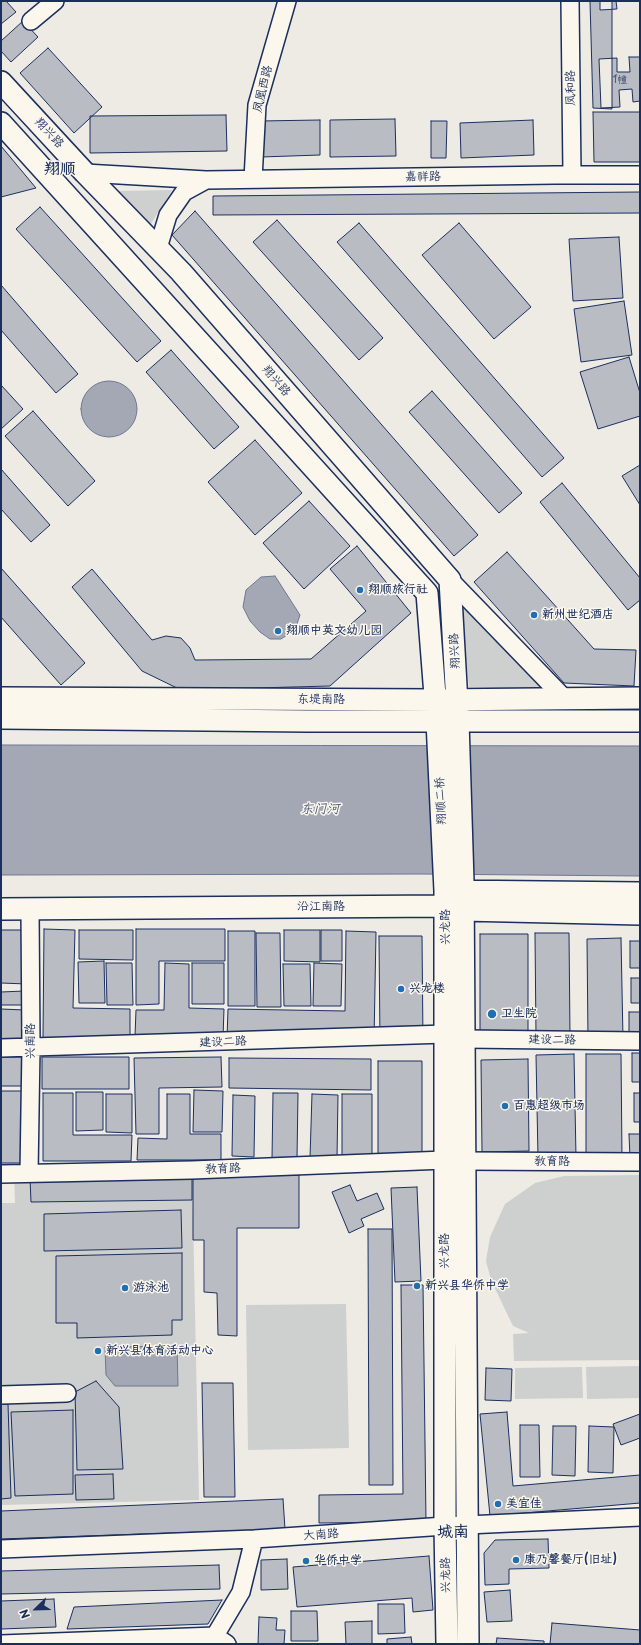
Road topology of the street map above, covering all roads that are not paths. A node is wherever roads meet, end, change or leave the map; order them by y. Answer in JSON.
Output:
{"nodes":[{"id":1,"x":55,"y":1,"type":"edge"},
{"id":2,"x":286,"y":1,"type":"edge"},
{"id":3,"x":570,"y":1,"type":"edge"},
{"id":4,"x":31,"y":21,"type":"dead end"},
{"id":5,"x":1,"y":82,"type":"edge"},
{"id":6,"x":1,"y":123,"type":"edge"},
{"id":7,"x":85,"y":173,"type":"junction"},
{"id":8,"x":572,"y":175,"type":"junction"},
{"id":9,"x":640,"y":175,"type":"edge"},
{"id":10,"x":253,"y":179,"type":"junction"},
{"id":11,"x":206,"y":180,"type":"junction"},
{"id":12,"x":158,"y":248,"type":"junction"},
{"id":13,"x":450,"y":580,"type":"junction"},
{"id":14,"x":1,"y":698,"type":"edge"},
{"id":15,"x":640,"y":698,"type":"edge"},
{"id":16,"x":457,"y":699,"type":"junction"},
{"id":17,"x":565,"y":699,"type":"junction"},
{"id":18,"x":436,"y":700,"type":"junction"},
{"id":19,"x":1,"y":718,"type":"edge"},
{"id":20,"x":640,"y":720,"type":"edge"},
{"id":21,"x":437,"y":721,"type":"junction"},
{"id":22,"x":458,"y":721,"type":"junction"},
{"id":23,"x":640,"y":893,"type":"edge"},
{"id":24,"x":454,"y":894,"type":"junction"},
{"id":25,"x":1,"y":898,"type":"edge"},
{"id":26,"x":1,"y":909,"type":"edge"},
{"id":27,"x":30,"y":909,"type":"junction"},
{"id":28,"x":640,"y":914,"type":"edge"},
{"id":29,"x":455,"y":1037,"type":"junction"},
{"id":30,"x":640,"y":1041,"type":"edge"},
{"id":31,"x":1,"y":1048,"type":"edge"},
{"id":32,"x":31,"y":1048,"type":"junction"},
{"id":33,"x":455,"y":1161,"type":"junction"},
{"id":34,"x":640,"y":1162,"type":"edge"},
{"id":35,"x":29,"y":1173,"type":"junction"},
{"id":36,"x":1,"y":1174,"type":"edge"},
{"id":37,"x":67,"y":1393,"type":"dead end"},
{"id":38,"x":1,"y":1395,"type":"edge"},
{"id":39,"x":640,"y":1517,"type":"edge"},
{"id":40,"x":445,"y":1526,"type":"junction"},
{"id":41,"x":466,"y":1526,"type":"junction"},
{"id":42,"x":254,"y":1539,"type":"junction"},
{"id":43,"x":1,"y":1550,"type":"edge"},
{"id":44,"x":217,"y":1641,"type":"edge"},
{"id":45,"x":1,"y":1644,"type":"edge"},
{"id":46,"x":448,"y":1644,"type":"edge"},
{"id":47,"x":468,"y":1644,"type":"edge"}],
"edges":[{"from":1,"to":4,"type":"street"},
{"from":2,"to":10,"type":"street","name":"凤凰西路"},
{"from":3,"to":8,"type":"street","name":"凤和路"},
{"from":5,"to":7,"type":"main road","name":"翔兴路"},
{"from":6,"to":18,"type":"main road","name":"翔兴路"},
{"from":7,"to":11,"type":"street","name":"嘉祥路"},
{"from":7,"to":12,"type":"main road","name":"翔兴路"},
{"from":8,"to":9,"type":"street","name":"嘉祥路"},
{"from":8,"to":10,"type":"street","name":"嘉祥路"},
{"from":10,"to":11,"type":"street","name":"嘉祥路"},
{"from":11,"to":12,"type":"street","name":"嘉祥路"},
{"from":12,"to":13,"type":"main road","name":"翔兴路"},
{"from":13,"to":16,"type":"main road","name":"翔兴路"},
{"from":13,"to":17,"type":"street"},
{"from":14,"to":18,"type":"main road","name":"东堤南路"},
{"from":15,"to":17,"type":"main road","name":"东堤南路"},
{"from":16,"to":17,"type":"main road","name":"东堤南路"},
{"from":16,"to":18,"type":"main road","name":"东堤南路"},
{"from":16,"to":22,"type":"main road","name":"翔兴路"},
{"from":18,"to":21,"type":"main road","name":"翔兴路"},
{"from":19,"to":21,"type":"main road","name":"东堤南路"},
{"from":20,"to":22,"type":"main road","name":"东堤南路"},
{"from":21,"to":22,"type":"main road","name":"东堤南路"},
{"from":21,"to":24,"type":"main road","name":"翔顺二桥"},
{"from":22,"to":24,"type":"main road","name":"翔顺二桥"},
{"from":23,"to":24,"type":"main road","name":"沿江南路"},
{"from":24,"to":25,"type":"main road","name":"沿江南路"},
{"from":24,"to":27,"type":"main road","name":"沿江南路"},
{"from":24,"to":28,"type":"main road","name":"沿江南路"},
{"from":24,"to":29,"type":"main road","name":"兴龙路"},
{"from":26,"to":27,"type":"main road","name":"沿江南路"},
{"from":27,"to":32,"type":"street","name":"兴南路"},
{"from":29,"to":30,"type":"street","name":"建设二路"},
{"from":29,"to":32,"type":"street","name":"建设二路"},
{"from":29,"to":33,"type":"main road","name":"兴龙路"},
{"from":31,"to":32,"type":"street","name":"建设二路"},
{"from":32,"to":35,"type":"street","name":"兴南路"},
{"from":33,"to":34,"type":"street","name":"教育路"},
{"from":33,"to":35,"type":"street","name":"教育路"},
{"from":33,"to":40,"type":"main road","name":"兴龙路"},
{"from":33,"to":41,"type":"main road","name":"兴龙路"},
{"from":35,"to":36,"type":"street","name":"教育路"},
{"from":37,"to":38,"type":"street"},
{"from":39,"to":41,"type":"street","name":"大南路"},
{"from":40,"to":41,"type":"street","name":"大南路"},
{"from":40,"to":42,"type":"street","name":"大南路"},
{"from":40,"to":46,"type":"main road","name":"兴龙路"},
{"from":41,"to":47,"type":"main road","name":"兴龙路"},
{"from":42,"to":43,"type":"street","name":"大南路"},
{"from":42,"to":44,"type":"street"},
{"from":44,"to":45,"type":"street"}]}
